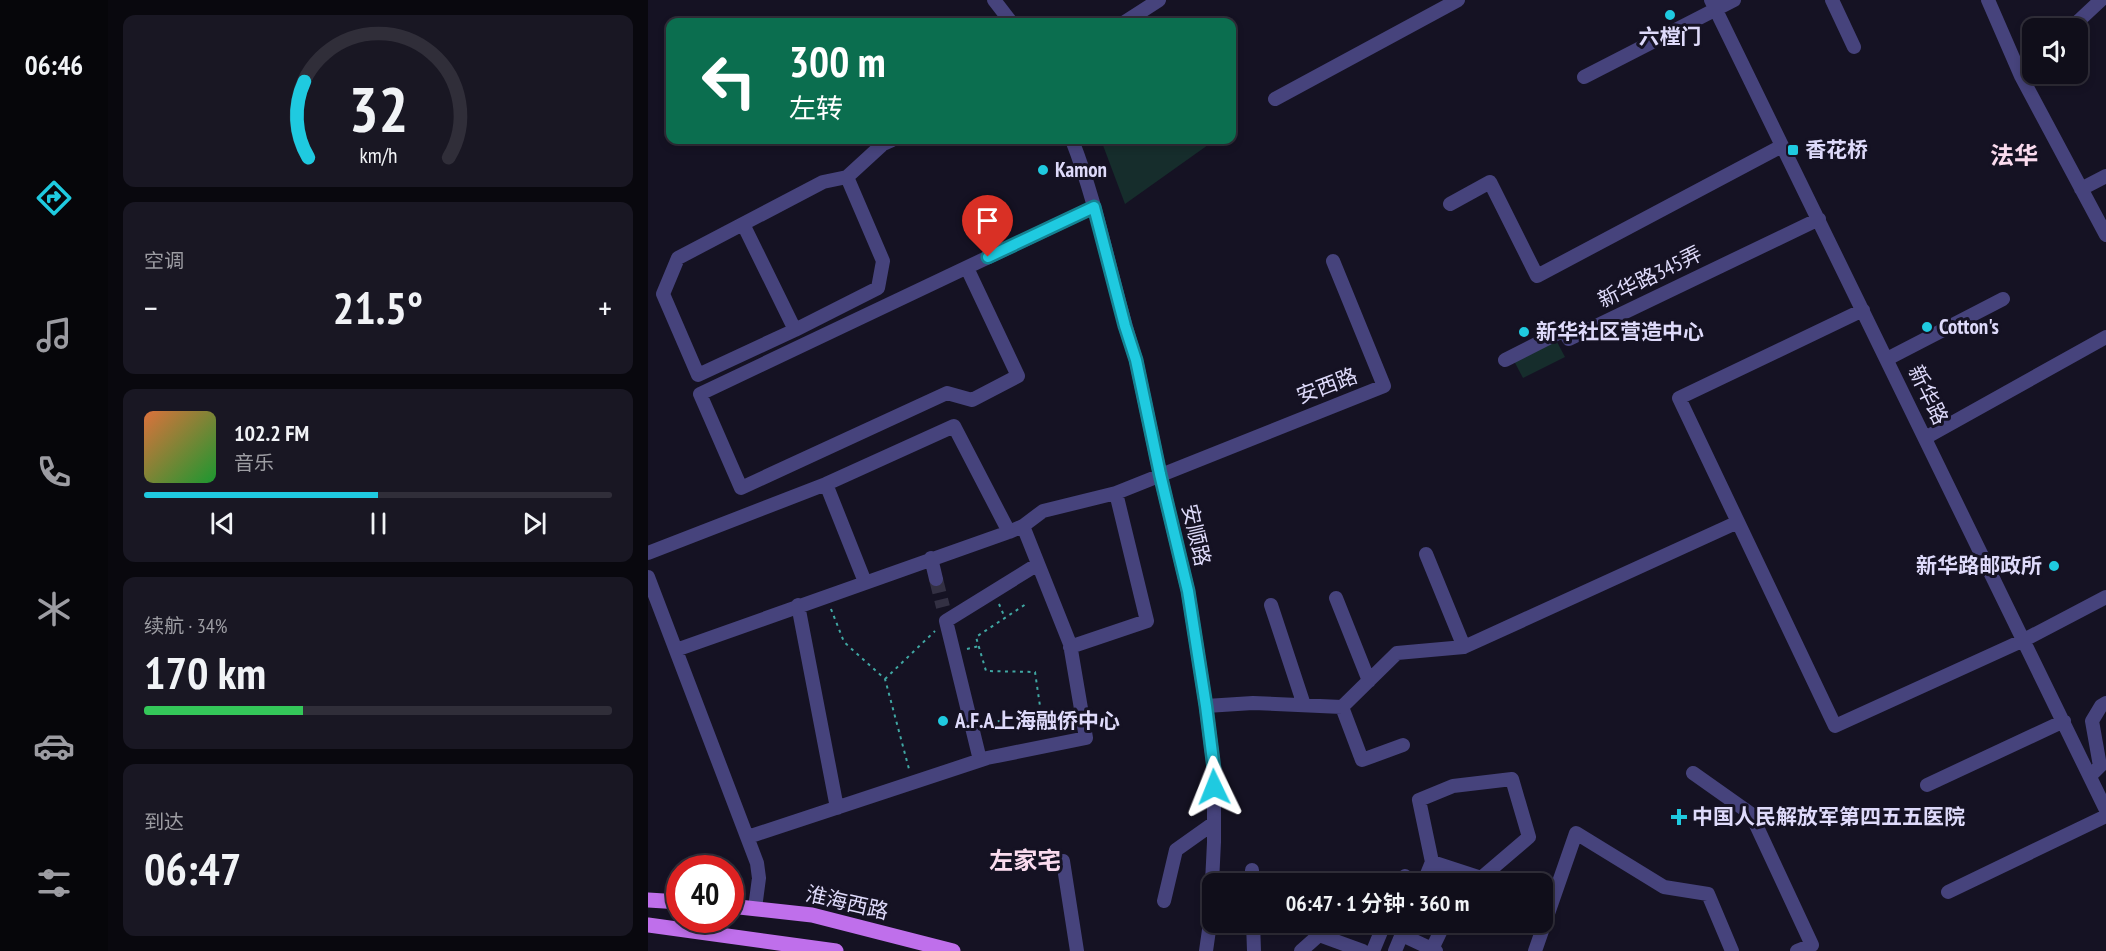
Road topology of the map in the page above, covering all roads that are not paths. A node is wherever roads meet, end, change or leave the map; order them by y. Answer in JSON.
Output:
{"nodes":[{"id":1,"x":994,"y":0,"type":"edge"},
{"id":2,"x":1159,"y":0,"type":"edge"},
{"id":3,"x":1458,"y":0,"type":"edge"},
{"id":4,"x":1734,"y":0,"type":"edge"},
{"id":5,"x":1832,"y":0,"type":"edge"},
{"id":6,"x":1988,"y":0,"type":"edge"},
{"id":7,"x":2101,"y":0,"type":"edge"},
{"id":8,"x":1713,"y":5,"type":"edge"},
{"id":9,"x":1008,"y":18,"type":"edge"},
{"id":10,"x":1131,"y":18,"type":"edge"},
{"id":11,"x":2082,"y":18,"type":"edge"},
{"id":12,"x":1854,"y":47,"type":"dead end"},
{"id":13,"x":2021,"y":76,"type":"joint"},
{"id":14,"x":1584,"y":77,"type":"dead end"},
{"id":15,"x":1275,"y":99,"type":"dead end"},
{"id":16,"x":882,"y":144,"type":"edge"},
{"id":17,"x":1073,"y":144,"type":"edge"},
{"id":18,"x":1782,"y":146,"type":"junction"},
{"id":19,"x":2106,"y":176,"type":"edge"},
{"id":20,"x":847,"y":177,"type":"junction"},
{"id":21,"x":2081,"y":189,"type":"junction"},
{"id":22,"x":1450,"y":204,"type":"dead end"},
{"id":23,"x":1094,"y":207,"type":"junction"},
{"id":24,"x":1819,"y":219,"type":"junction"},
{"id":25,"x":743,"y":224,"type":"junction"},
{"id":26,"x":2106,"y":235,"type":"edge"},
{"id":27,"x":1333,"y":261,"type":"dead end"},
{"id":28,"x":967,"y":267,"type":"junction"},
{"id":29,"x":2003,"y":299,"type":"dead end"},
{"id":30,"x":1863,"y":310,"type":"junction"},
{"id":31,"x":795,"y":330,"type":"junction"},
{"id":32,"x":2106,"y":337,"type":"edge"},
{"id":33,"x":1887,"y":359,"type":"junction"},
{"id":34,"x":1504,"y":360,"type":"dead end"},
{"id":35,"x":1925,"y":438,"type":"junction"},
{"id":36,"x":1160,"y":474,"type":"junction"},
{"id":37,"x":826,"y":484,"type":"junction"},
{"id":38,"x":1116,"y":493,"type":"junction"},
{"id":39,"x":1738,"y":522,"type":"junction"},
{"id":40,"x":1023,"y":526,"type":"junction"},
{"id":41,"x":1009,"y":532,"type":"junction"},
{"id":42,"x":648,"y":553,"type":"edge"},
{"id":43,"x":1426,"y":554,"type":"dead end"},
{"id":44,"x":931,"y":558,"type":"junction"},
{"id":45,"x":1038,"y":564,"type":"junction"},
{"id":46,"x":648,"y":578,"type":"edge"},
{"id":47,"x":936,"y":579,"type":"tunnel mouth"},
{"id":48,"x":865,"y":582,"type":"junction"},
{"id":49,"x":2106,"y":597,"type":"edge"},
{"id":50,"x":1336,"y":598,"type":"dead end"},
{"id":51,"x":798,"y":605,"type":"junction"},
{"id":52,"x":1271,"y":605,"type":"dead end"},
{"id":53,"x":943,"y":607,"type":"tunnel mouth"},
{"id":54,"x":946,"y":621,"type":"junction"},
{"id":55,"x":2024,"y":640,"type":"junction"},
{"id":56,"x":1464,"y":646,"type":"junction"},
{"id":57,"x":1070,"y":647,"type":"junction"},
{"id":58,"x":676,"y":650,"type":"junction"},
{"id":59,"x":1369,"y":681,"type":"junction"},
{"id":60,"x":2106,"y":703,"type":"edge"},
{"id":61,"x":1304,"y":705,"type":"junction"},
{"id":62,"x":1206,"y":706,"type":"junction"},
{"id":63,"x":1342,"y":707,"type":"junction"},
{"id":64,"x":2064,"y":721,"type":"junction"},
{"id":65,"x":1403,"y":745,"type":"dead end"},
{"id":66,"x":980,"y":760,"type":"junction"},
{"id":67,"x":1693,"y":773,"type":"dead end"},
{"id":68,"x":2099,"y":773,"type":"edge"},
{"id":69,"x":1927,"y":785,"type":"dead end"},
{"id":70,"x":837,"y":808,"type":"junction"},
{"id":71,"x":2106,"y":810,"type":"edge"},
{"id":72,"x":2106,"y":816,"type":"edge"},
{"id":73,"x":1214,"y":823,"type":"junction"},
{"id":74,"x":748,"y":837,"type":"junction"},
{"id":75,"x":1063,"y":861,"type":"dead end"},
{"id":76,"x":1432,"y":862,"type":"junction"},
{"id":77,"x":1428,"y":873,"type":"edge"},
{"id":78,"x":1948,"y":892,"type":"dead end"},
{"id":79,"x":648,"y":900,"type":"edge"},
{"id":80,"x":666,"y":901,"type":"edge"},
{"id":81,"x":1164,"y":901,"type":"dead end"},
{"id":82,"x":744,"y":907,"type":"edge"},
{"id":83,"x":755,"y":908,"type":"junction"},
{"id":84,"x":648,"y":925,"type":"edge"},
{"id":85,"x":1253,"y":933,"type":"edge"},
{"id":86,"x":1380,"y":933,"type":"edge"},
{"id":87,"x":1402,"y":933,"type":"edge"},
{"id":88,"x":1410,"y":933,"type":"edge"},
{"id":89,"x":1441,"y":933,"type":"edge"},
{"id":90,"x":789,"y":948,"type":"edge"},
{"id":91,"x":1434,"y":950,"type":"edge"},
{"id":92,"x":836,"y":951,"type":"edge"},
{"id":93,"x":953,"y":951,"type":"edge"},
{"id":94,"x":1077,"y":951,"type":"edge"},
{"id":95,"x":1206,"y":951,"type":"edge"},
{"id":96,"x":1254,"y":951,"type":"edge"},
{"id":97,"x":1301,"y":951,"type":"edge"},
{"id":98,"x":1363,"y":951,"type":"edge"},
{"id":99,"x":1373,"y":951,"type":"edge"},
{"id":100,"x":1395,"y":951,"type":"edge"},
{"id":101,"x":1535,"y":951,"type":"edge"},
{"id":102,"x":1732,"y":951,"type":"edge"},
{"id":103,"x":1797,"y":951,"type":"edge"}],
"edges":[{"from":1,"to":9,"type":"street"},
{"from":2,"to":10,"type":"street"},
{"from":3,"to":15,"type":"street"},
{"from":4,"to":8,"type":"street"},
{"from":5,"to":12,"type":"street"},
{"from":6,"to":13,"type":"street"},
{"from":7,"to":11,"type":"street"},
{"from":8,"to":14,"type":"street"},
{"from":8,"to":18,"type":"street","name":"新华路"},
{"from":13,"to":21,"type":"street"},
{"from":16,"to":20,"type":"street"},
{"from":17,"to":23,"type":"street","name":"安顺路"},
{"from":18,"to":22,"type":"street"},
{"from":18,"to":24,"type":"street","name":"新华路"},
{"from":19,"to":21,"type":"street"},
{"from":20,"to":25,"type":"street"},
{"from":20,"to":31,"type":"street"},
{"from":21,"to":26,"type":"street"},
{"from":23,"to":28,"type":"street"},
{"from":23,"to":36,"type":"street","name":"安顺路"},
{"from":24,"to":30,"type":"street","name":"新华路"},
{"from":24,"to":34,"type":"street","name":"新华路345弄"},
{"from":25,"to":31,"type":"street"},
{"from":25,"to":31,"type":"street"},
{"from":27,"to":36,"type":"street","name":"安西路"},
{"from":28,"to":28,"type":"street"},
{"from":29,"to":33,"type":"street"},
{"from":30,"to":33,"type":"street","name":"新华路"},
{"from":30,"to":39,"type":"street"},
{"from":32,"to":35,"type":"street"},
{"from":33,"to":35,"type":"street","name":"新华路"},
{"from":35,"to":55,"type":"street","name":"新华路"},
{"from":36,"to":38,"type":"street"},
{"from":36,"to":62,"type":"street","name":"安顺路"},
{"from":37,"to":41,"type":"street"},
{"from":37,"to":42,"type":"street"},
{"from":37,"to":48,"type":"street"},
{"from":38,"to":40,"type":"street"},
{"from":38,"to":57,"type":"street"},
{"from":39,"to":55,"type":"street"},
{"from":39,"to":56,"type":"street"},
{"from":40,"to":41,"type":"street"},
{"from":40,"to":45,"type":"street"},
{"from":41,"to":44,"type":"street"},
{"from":43,"to":56,"type":"street"},
{"from":44,"to":47,"type":"street"},
{"from":44,"to":48,"type":"street"},
{"from":45,"to":54,"type":"street"},
{"from":45,"to":57,"type":"street"},
{"from":46,"to":58,"type":"street"},
{"from":48,"to":51,"type":"street"},
{"from":49,"to":55,"type":"street"},
{"from":50,"to":59,"type":"street"},
{"from":51,"to":58,"type":"street"},
{"from":51,"to":70,"type":"street"},
{"from":52,"to":61,"type":"street"},
{"from":53,"to":54,"type":"street"},
{"from":54,"to":66,"type":"street"},
{"from":55,"to":64,"type":"street","name":"新华路"},
{"from":56,"to":59,"type":"street"},
{"from":57,"to":66,"type":"street"},
{"from":58,"to":74,"type":"street"},
{"from":59,"to":63,"type":"street"},
{"from":60,"to":68,"type":"street"},
{"from":61,"to":62,"type":"street"},
{"from":61,"to":63,"type":"street"},
{"from":62,"to":73,"type":"street","name":"安顺路"},
{"from":63,"to":65,"type":"street"},
{"from":64,"to":68,"type":"street","name":"新华路"},
{"from":64,"to":69,"type":"street"},
{"from":66,"to":70,"type":"street"},
{"from":67,"to":103,"type":"street"},
{"from":68,"to":71,"type":"street","name":"新华路"},
{"from":70,"to":74,"type":"street"},
{"from":72,"to":78,"type":"street"},
{"from":73,"to":81,"type":"street"},
{"from":73,"to":95,"type":"street","name":"安顺路"},
{"from":74,"to":83,"type":"street"},
{"from":75,"to":94,"type":"street"},
{"from":76,"to":76,"type":"street"},
{"from":76,"to":77,"type":"street"},
{"from":79,"to":80,"type":"main road"},
{"from":82,"to":83,"type":"main road","name":"淮海西路"},
{"from":83,"to":93,"type":"main road","name":"淮海西路"},
{"from":84,"to":90,"type":"main road"},
{"from":85,"to":96,"type":"street"},
{"from":86,"to":99,"type":"street"},
{"from":87,"to":100,"type":"street"},
{"from":88,"to":91,"type":"street"},
{"from":89,"to":91,"type":"street"},
{"from":90,"to":92,"type":"main road"},
{"from":97,"to":98,"type":"street"},
{"from":101,"to":102,"type":"street"}]}
